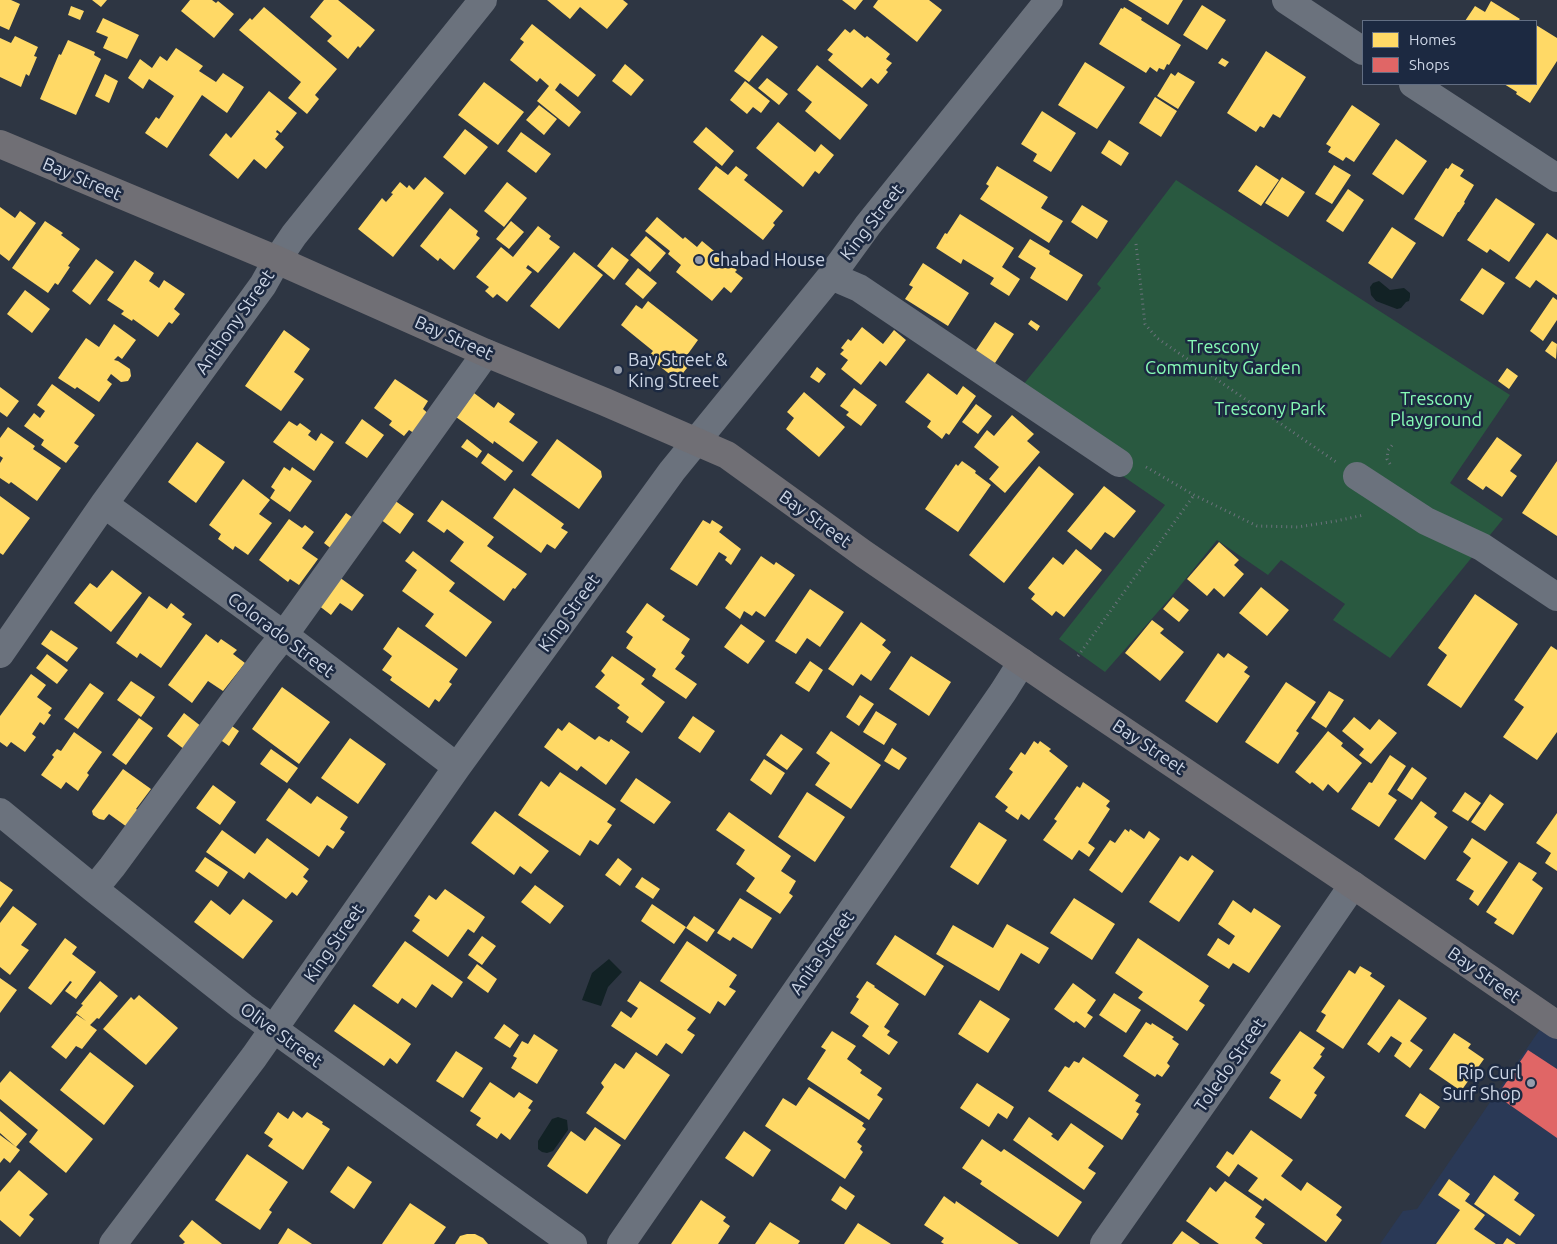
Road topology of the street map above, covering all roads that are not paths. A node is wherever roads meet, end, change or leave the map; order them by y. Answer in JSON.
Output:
{"nodes":[{"id":1,"x":484,"y":0,"type":"edge"},
{"id":2,"x":1049,"y":0,"type":"edge"},
{"id":3,"x":1286,"y":0,"type":"edge"},
{"id":4,"x":1362,"y":50,"type":"edge"},
{"id":5,"x":1415,"y":85,"type":"edge"},
{"id":6,"x":0,"y":144,"type":"edge"},
{"id":7,"x":1557,"y":178,"type":"edge"},
{"id":8,"x":277,"y":260,"type":"junction"},
{"id":9,"x":831,"y":276,"type":"junction"},
{"id":10,"x":486,"y":353,"type":"junction"},
{"id":11,"x":697,"y":441,"type":"junction"},
{"id":12,"x":1119,"y":463,"type":"road end"},
{"id":13,"x":1357,"y":476,"type":"road end"},
{"id":14,"x":104,"y":504,"type":"junction"},
{"id":15,"x":1557,"y":597,"type":"edge"},
{"id":16,"x":284,"y":635,"type":"junction"},
{"id":17,"x":0,"y":654,"type":"edge"},
{"id":18,"x":1022,"y":662,"type":"junction"},
{"id":19,"x":457,"y":767,"type":"junction"},
{"id":20,"x":0,"y":812,"type":"edge"},
{"id":21,"x":1353,"y":884,"type":"junction"},
{"id":22,"x":94,"y":890,"type":"junction"},
{"id":23,"x":1557,"y":1025,"type":"edge"},
{"id":24,"x":273,"y":1029,"type":"junction"},
{"id":25,"x":113,"y":1244,"type":"edge"},
{"id":26,"x":573,"y":1244,"type":"edge"},
{"id":27,"x":621,"y":1244,"type":"edge"},
{"id":28,"x":1104,"y":1244,"type":"edge"}],
"edges":[{"from":1,"to":8,"type":"street","name":"Anthony Street"},
{"from":2,"to":9,"type":"street","name":"King Street"},
{"from":3,"to":4,"type":"street"},
{"from":5,"to":7,"type":"street"},
{"from":6,"to":8,"type":"main road","name":"Bay Street"},
{"from":8,"to":10,"type":"main road","name":"Bay Street"},
{"from":8,"to":14,"type":"street","name":"Anthony Street"},
{"from":9,"to":11,"type":"street","name":"King Street"},
{"from":9,"to":12,"type":"street"},
{"from":10,"to":11,"type":"main road","name":"Bay Street"},
{"from":10,"to":16,"type":"street"},
{"from":11,"to":18,"type":"main road","name":"Bay Street"},
{"from":11,"to":19,"type":"street","name":"King Street"},
{"from":13,"to":15,"type":"street"},
{"from":14,"to":16,"type":"street","name":"Colorado Street"},
{"from":14,"to":17,"type":"street","name":"Anthony Street"},
{"from":16,"to":19,"type":"street","name":"Colorado Street"},
{"from":16,"to":22,"type":"street"},
{"from":18,"to":21,"type":"main road","name":"Bay Street"},
{"from":18,"to":27,"type":"street","name":"Anita Street"},
{"from":19,"to":24,"type":"street","name":"King Street"},
{"from":20,"to":22,"type":"street","name":"Olive Street"},
{"from":21,"to":23,"type":"main road","name":"Bay Street"},
{"from":21,"to":28,"type":"street","name":"Toledo Street"},
{"from":22,"to":24,"type":"street","name":"Olive Street"},
{"from":24,"to":25,"type":"street","name":"King Street"},
{"from":24,"to":26,"type":"street","name":"Olive Street"}]}
